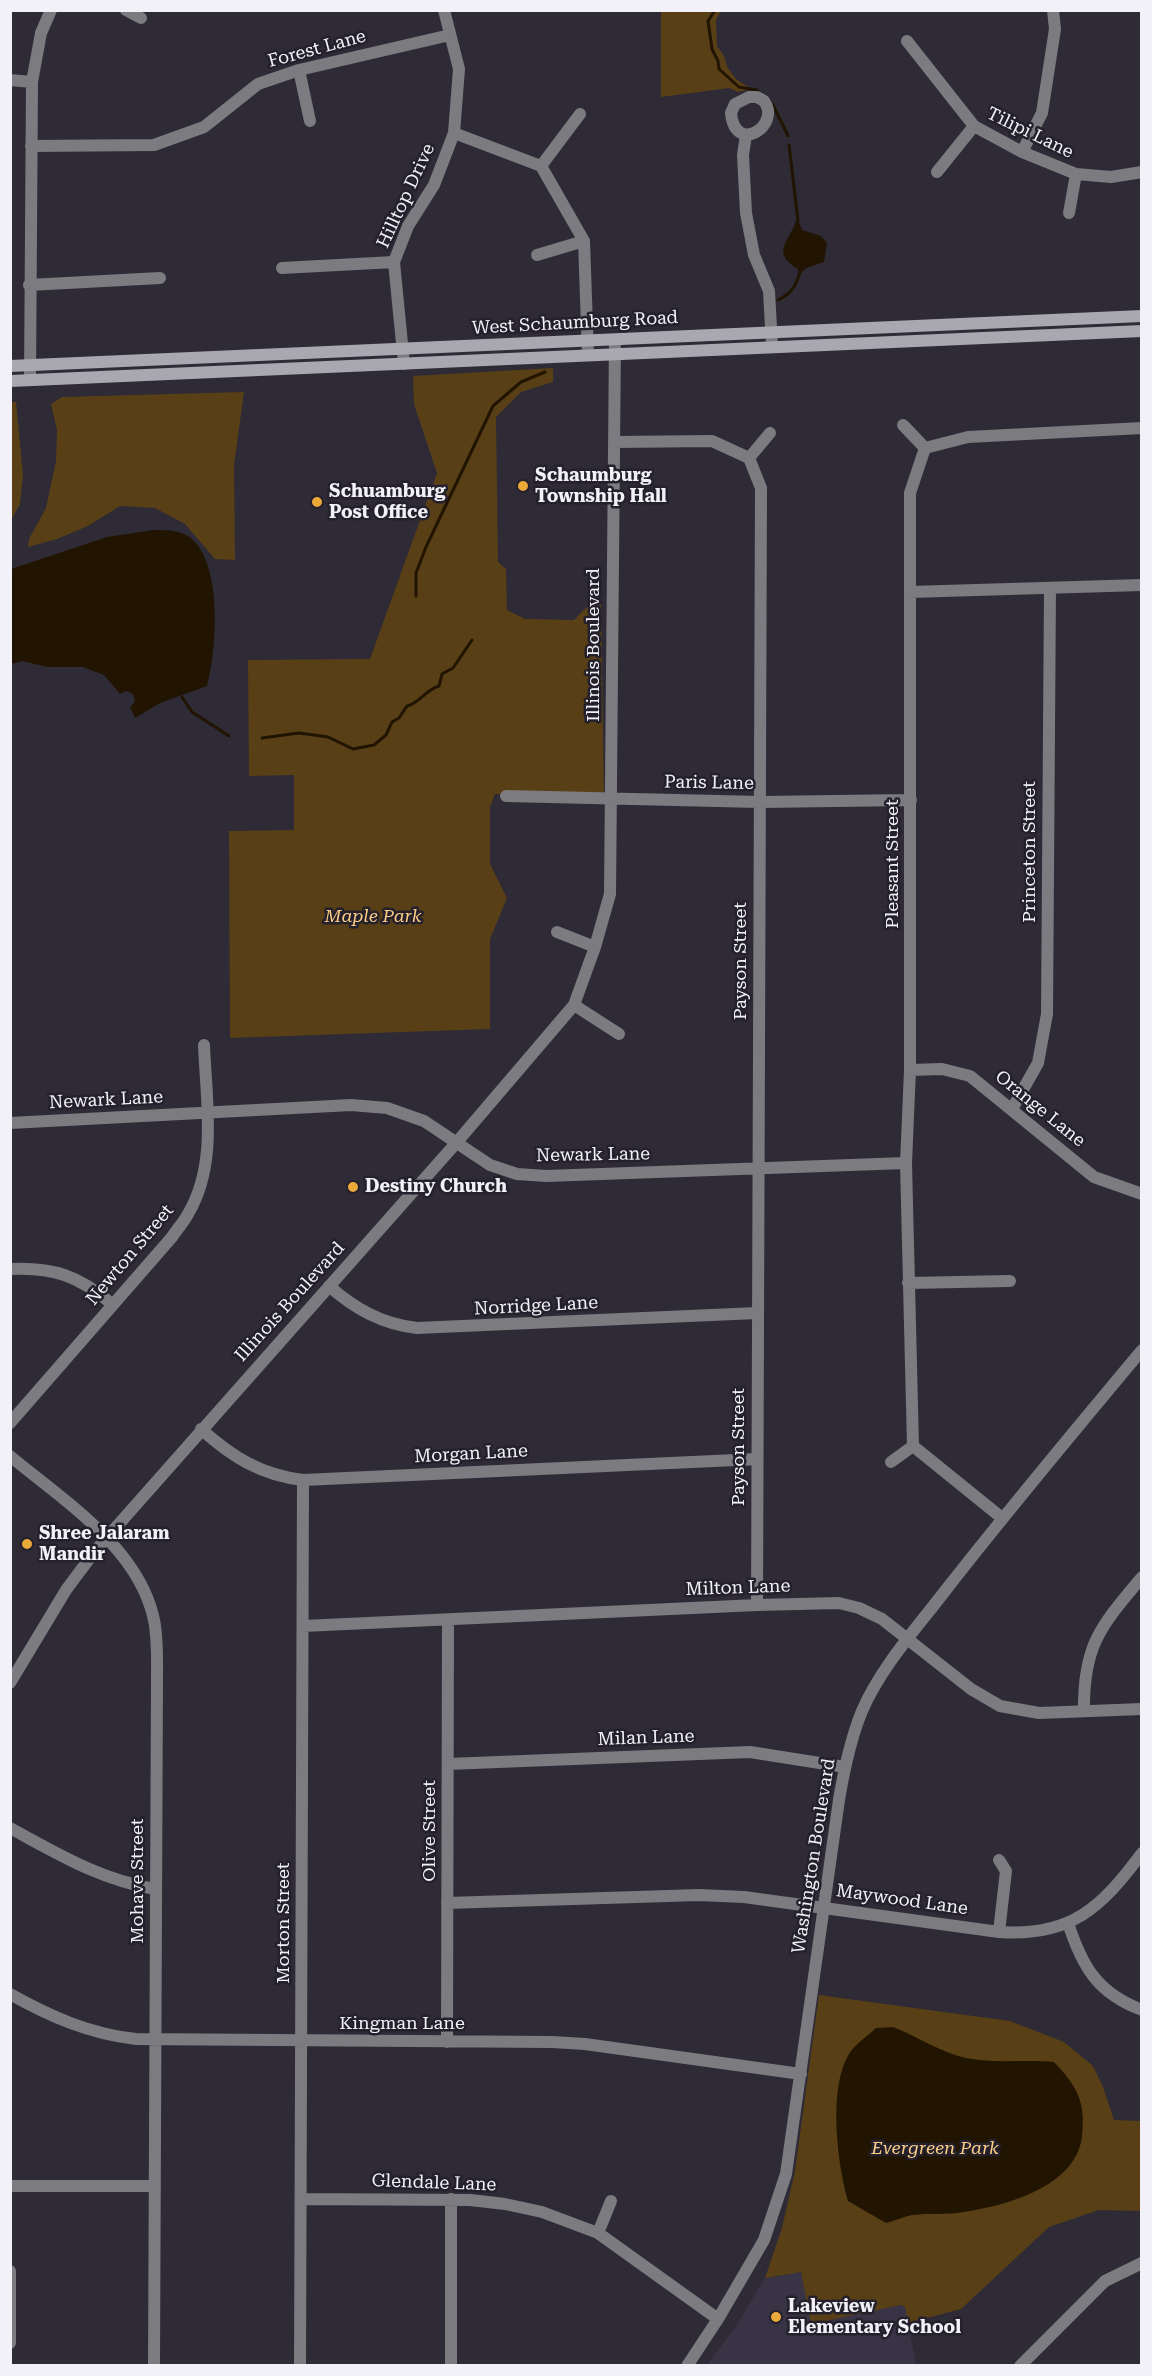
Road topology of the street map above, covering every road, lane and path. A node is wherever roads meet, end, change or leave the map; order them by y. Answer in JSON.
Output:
{"nodes":[{"id":1,"x":51,"y":10,"type":"edge"},
{"id":2,"x":126,"y":10,"type":"edge"},
{"id":3,"x":444,"y":10,"type":"edge"},
{"id":4,"x":1053,"y":10,"type":"edge"},
{"id":5,"x":141,"y":18,"type":"dead end"},
{"id":6,"x":450,"y":35,"type":"junction"},
{"id":7,"x":908,"y":41,"type":"dead end"},
{"id":8,"x":299,"y":70,"type":"junction"},
{"id":9,"x":10,"y":80,"type":"edge"},
{"id":10,"x":32,"y":82,"type":"junction"},
{"id":11,"x":580,"y":114,"type":"dead end"},
{"id":12,"x":310,"y":121,"type":"dead end"},
{"id":13,"x":974,"y":126,"type":"junction"},
{"id":14,"x":454,"y":133,"type":"junction"},
{"id":15,"x":746,"y":135,"type":"dead end"},
{"id":16,"x":31,"y":146,"type":"junction"},
{"id":17,"x":1022,"y":152,"type":"junction"},
{"id":18,"x":542,"y":166,"type":"junction"},
{"id":19,"x":937,"y":172,"type":"dead end"},
{"id":20,"x":1142,"y":172,"type":"edge"},
{"id":21,"x":1076,"y":174,"type":"junction"},
{"id":22,"x":1069,"y":213,"type":"dead end"},
{"id":23,"x":584,"y":241,"type":"junction"},
{"id":24,"x":537,"y":255,"type":"dead end"},
{"id":25,"x":394,"y":262,"type":"junction"},
{"id":26,"x":282,"y":268,"type":"dead end"},
{"id":27,"x":160,"y":278,"type":"dead end"},
{"id":28,"x":29,"y":285,"type":"junction"},
{"id":29,"x":1142,"y":316,"type":"edge"},
{"id":30,"x":771,"y":331,"type":"junction"},
{"id":31,"x":1142,"y":331,"type":"edge"},
{"id":32,"x":615,"y":340,"type":"junction"},
{"id":33,"x":589,"y":341,"type":"junction"},
{"id":34,"x":772,"y":345,"type":"junction"},
{"id":35,"x":402,"y":349,"type":"junction"},
{"id":36,"x":615,"y":354,"type":"junction"},
{"id":37,"x":588,"y":355,"type":"junction"},
{"id":38,"x":30,"y":364,"type":"junction"},
{"id":39,"x":404,"y":364,"type":"junction"},
{"id":40,"x":10,"y":366,"type":"edge"},
{"id":41,"x":30,"y":380,"type":"junction"},
{"id":42,"x":10,"y":381,"type":"edge"},
{"id":43,"x":903,"y":425,"type":"dead end"},
{"id":44,"x":1142,"y":428,"type":"edge"},
{"id":45,"x":770,"y":433,"type":"dead end"},
{"id":46,"x":614,"y":442,"type":"junction"},
{"id":47,"x":925,"y":448,"type":"junction"},
{"id":48,"x":749,"y":458,"type":"junction"},
{"id":49,"x":1142,"y":585,"type":"edge"},
{"id":50,"x":1050,"y":588,"type":"junction"},
{"id":51,"x":910,"y":592,"type":"junction"},
{"id":52,"x":506,"y":796,"type":"dead end"},
{"id":53,"x":611,"y":799,"type":"junction"},
{"id":54,"x":911,"y":800,"type":"junction"},
{"id":55,"x":760,"y":802,"type":"junction"},
{"id":56,"x":557,"y":932,"type":"dead end"},
{"id":57,"x":595,"y":947,"type":"junction"},
{"id":58,"x":574,"y":1005,"type":"junction"},
{"id":59,"x":619,"y":1034,"type":"dead end"},
{"id":60,"x":204,"y":1045,"type":"dead end"},
{"id":61,"x":910,"y":1070,"type":"junction"},
{"id":62,"x":1012,"y":1109,"type":"junction"},
{"id":63,"x":207,"y":1113,"type":"junction"},
{"id":64,"x":10,"y":1124,"type":"edge"},
{"id":65,"x":457,"y":1143,"type":"junction"},
{"id":66,"x":906,"y":1163,"type":"junction"},
{"id":67,"x":758,"y":1168,"type":"junction"},
{"id":68,"x":1142,"y":1194,"type":"edge"},
{"id":69,"x":10,"y":1269,"type":"edge"},
{"id":70,"x":1010,"y":1281,"type":"dead end"},
{"id":71,"x":908,"y":1283,"type":"junction"},
{"id":72,"x":329,"y":1286,"type":"junction"},
{"id":73,"x":112,"y":1304,"type":"junction"},
{"id":74,"x":757,"y":1313,"type":"junction"},
{"id":75,"x":1142,"y":1350,"type":"edge"},
{"id":76,"x":10,"y":1423,"type":"edge"},
{"id":77,"x":201,"y":1429,"type":"junction"},
{"id":78,"x":913,"y":1446,"type":"junction"},
{"id":79,"x":10,"y":1456,"type":"edge"},
{"id":80,"x":757,"y":1460,"type":"junction"},
{"id":81,"x":891,"y":1462,"type":"dead end"},
{"id":82,"x":303,"y":1480,"type":"junction"},
{"id":83,"x":1002,"y":1518,"type":"junction"},
{"id":84,"x":107,"y":1538,"type":"junction"},
{"id":85,"x":1142,"y":1577,"type":"edge"},
{"id":86,"x":757,"y":1605,"type":"junction"},
{"id":87,"x":448,"y":1620,"type":"junction"},
{"id":88,"x":303,"y":1626,"type":"junction"},
{"id":89,"x":908,"y":1640,"type":"junction"},
{"id":90,"x":10,"y":1655,"type":"edge"},
{"id":91,"x":22,"y":1661,"type":"junction"},
{"id":92,"x":10,"y":1683,"type":"edge"},
{"id":93,"x":1142,"y":1709,"type":"edge"},
{"id":94,"x":1084,"y":1711,"type":"junction"},
{"id":95,"x":448,"y":1764,"type":"junction"},
{"id":96,"x":845,"y":1767,"type":"junction"},
{"id":97,"x":10,"y":1828,"type":"edge"},
{"id":98,"x":1142,"y":1853,"type":"edge"},
{"id":99,"x":999,"y":1860,"type":"dead end"},
{"id":100,"x":155,"y":1889,"type":"junction"},
{"id":101,"x":447,"y":1903,"type":"junction"},
{"id":102,"x":824,"y":1907,"type":"junction"},
{"id":103,"x":1068,"y":1923,"type":"junction"},
{"id":104,"x":999,"y":1932,"type":"junction"},
{"id":105,"x":10,"y":1994,"type":"edge"},
{"id":106,"x":1142,"y":2010,"type":"edge"},
{"id":107,"x":156,"y":2040,"type":"junction"},
{"id":108,"x":301,"y":2042,"type":"junction"},
{"id":109,"x":447,"y":2042,"type":"junction"},
{"id":110,"x":801,"y":2074,"type":"junction"},
{"id":111,"x":10,"y":2186,"type":"edge"},
{"id":112,"x":155,"y":2186,"type":"junction"},
{"id":113,"x":301,"y":2199,"type":"junction"},
{"id":114,"x":451,"y":2199,"type":"junction"},
{"id":115,"x":611,"y":2201,"type":"dead end"},
{"id":116,"x":598,"y":2233,"type":"junction"},
{"id":117,"x":1142,"y":2263,"type":"edge"},
{"id":118,"x":10,"y":2271,"type":"edge"},
{"id":119,"x":718,"y":2319,"type":"junction"},
{"id":120,"x":10,"y":2343,"type":"edge"},
{"id":121,"x":154,"y":2366,"type":"edge"},
{"id":122,"x":300,"y":2366,"type":"edge"},
{"id":123,"x":451,"y":2366,"type":"edge"},
{"id":124,"x":687,"y":2366,"type":"edge"},
{"id":125,"x":1020,"y":2366,"type":"edge"}],
"edges":[{"from":1,"to":10,"type":"street"},
{"from":2,"to":5,"type":"street"},
{"from":3,"to":6,"type":"street","name":"Hilltop Drive"},
{"from":4,"to":17,"type":"street"},
{"from":6,"to":8,"type":"street","name":"Forest Lane"},
{"from":6,"to":14,"type":"street","name":"Hilltop Drive"},
{"from":7,"to":13,"type":"street","name":"Tilipi Lane"},
{"from":8,"to":12,"type":"street"},
{"from":8,"to":16,"type":"street","name":"Forest Lane"},
{"from":9,"to":10,"type":"street"},
{"from":10,"to":16,"type":"street"},
{"from":11,"to":18,"type":"street"},
{"from":13,"to":17,"type":"street","name":"Tilipi Lane"},
{"from":13,"to":19,"type":"street"},
{"from":14,"to":18,"type":"street"},
{"from":14,"to":25,"type":"street","name":"Hilltop Drive"},
{"from":15,"to":30,"type":"street"},
{"from":16,"to":28,"type":"street"},
{"from":17,"to":21,"type":"street","name":"Tilipi Lane"},
{"from":18,"to":23,"type":"street"},
{"from":20,"to":21,"type":"street","name":"Tilipi Lane"},
{"from":21,"to":22,"type":"street"},
{"from":23,"to":24,"type":"street"},
{"from":23,"to":33,"type":"street"},
{"from":25,"to":26,"type":"street"},
{"from":25,"to":35,"type":"street","name":"Hilltop Drive"},
{"from":27,"to":28,"type":"street"},
{"from":28,"to":38,"type":"street"},
{"from":29,"to":30,"type":"main road","name":"West Schaumburg Road"},
{"from":30,"to":32,"type":"main road","name":"West Schaumburg Road"},
{"from":30,"to":34,"type":"street"},
{"from":31,"to":34,"type":"main road","name":"West Schaumburg Road"},
{"from":32,"to":33,"type":"main road","name":"West Schaumburg Road"},
{"from":32,"to":36,"type":"street","name":"Illinois Boulevard"},
{"from":33,"to":35,"type":"main road","name":"West Schaumburg Road"},
{"from":33,"to":37,"type":"street"},
{"from":34,"to":36,"type":"main road","name":"West Schaumburg Road"},
{"from":35,"to":38,"type":"main road","name":"West Schaumburg Road"},
{"from":35,"to":39,"type":"street","name":"Hilltop Drive"},
{"from":36,"to":37,"type":"main road","name":"West Schaumburg Road"},
{"from":36,"to":46,"type":"street","name":"Illinois Boulevard"},
{"from":37,"to":39,"type":"main road","name":"West Schaumburg Road"},
{"from":38,"to":40,"type":"main road","name":"West Schaumburg Road"},
{"from":38,"to":41,"type":"street"},
{"from":39,"to":41,"type":"main road","name":"West Schaumburg Road"},
{"from":41,"to":42,"type":"main road","name":"West Schaumburg Road"},
{"from":43,"to":47,"type":"street"},
{"from":44,"to":47,"type":"street"},
{"from":45,"to":48,"type":"street"},
{"from":46,"to":48,"type":"street"},
{"from":46,"to":53,"type":"street","name":"Illinois Boulevard"},
{"from":47,"to":51,"type":"street","name":"Pleasant Street"},
{"from":48,"to":55,"type":"street","name":"Payson Street"},
{"from":49,"to":50,"type":"street"},
{"from":50,"to":51,"type":"street"},
{"from":50,"to":62,"type":"street","name":"Princeton Street"},
{"from":51,"to":54,"type":"street","name":"Pleasant Street"},
{"from":52,"to":53,"type":"street","name":"Paris Lane"},
{"from":53,"to":55,"type":"street","name":"Paris Lane"},
{"from":53,"to":57,"type":"street","name":"Illinois Boulevard"},
{"from":54,"to":55,"type":"street","name":"Paris Lane"},
{"from":54,"to":61,"type":"street","name":"Pleasant Street"},
{"from":55,"to":67,"type":"street","name":"Payson Street"},
{"from":56,"to":57,"type":"street"},
{"from":57,"to":58,"type":"street","name":"Illinois Boulevard"},
{"from":58,"to":59,"type":"street"},
{"from":58,"to":65,"type":"street","name":"Illinois Boulevard"},
{"from":60,"to":63,"type":"street","name":"Newton Street"},
{"from":61,"to":62,"type":"street","name":"Orange Lane"},
{"from":61,"to":66,"type":"street","name":"Pleasant Street"},
{"from":62,"to":68,"type":"street","name":"Orange Lane"},
{"from":63,"to":64,"type":"street","name":"Newark Lane"},
{"from":63,"to":65,"type":"street","name":"Newark Lane"},
{"from":63,"to":73,"type":"street","name":"Newton Street"},
{"from":65,"to":67,"type":"street","name":"Newark Lane"},
{"from":65,"to":72,"type":"street","name":"Illinois Boulevard"},
{"from":66,"to":67,"type":"street","name":"Newark Lane"},
{"from":66,"to":71,"type":"street","name":"Pleasant Street"},
{"from":67,"to":74,"type":"street","name":"Payson Street"},
{"from":69,"to":73,"type":"street"},
{"from":70,"to":71,"type":"street"},
{"from":71,"to":78,"type":"street","name":"Pleasant Street"},
{"from":72,"to":74,"type":"street","name":"Norridge Lane"},
{"from":72,"to":77,"type":"street","name":"Illinois Boulevard"},
{"from":73,"to":76,"type":"street","name":"Newton Street"},
{"from":74,"to":80,"type":"street","name":"Payson Street"},
{"from":75,"to":83,"type":"street","name":"Washington Boulevard"},
{"from":77,"to":82,"type":"street","name":"Morgan Lane"},
{"from":77,"to":84,"type":"street","name":"Illinois Boulevard"},
{"from":78,"to":81,"type":"street"},
{"from":78,"to":83,"type":"street"},
{"from":79,"to":84,"type":"street","name":"Mohave Street"},
{"from":80,"to":82,"type":"street","name":"Morgan Lane"},
{"from":80,"to":86,"type":"street","name":"Payson Street"},
{"from":82,"to":88,"type":"street","name":"Morton Street"},
{"from":83,"to":89,"type":"street","name":"Washington Boulevard"},
{"from":84,"to":91,"type":"street","name":"Illinois Boulevard"},
{"from":84,"to":100,"type":"street","name":"Mohave Street"},
{"from":85,"to":94,"type":"street"},
{"from":86,"to":87,"type":"street","name":"Milton Lane"},
{"from":86,"to":89,"type":"street","name":"Milton Lane"},
{"from":87,"to":88,"type":"street","name":"Milton Lane"},
{"from":87,"to":95,"type":"street","name":"Olive Street"},
{"from":88,"to":108,"type":"street","name":"Morton Street"},
{"from":89,"to":94,"type":"street","name":"Milton Lane"},
{"from":89,"to":96,"type":"street","name":"Washington Boulevard"},
{"from":90,"to":91,"type":"street"},
{"from":91,"to":92,"type":"street","name":"Illinois Boulevard"},
{"from":93,"to":94,"type":"street","name":"Milton Lane"},
{"from":95,"to":96,"type":"street","name":"Milan Lane"},
{"from":95,"to":101,"type":"street","name":"Olive Street"},
{"from":96,"to":102,"type":"street","name":"Washington Boulevard"},
{"from":97,"to":100,"type":"street"},
{"from":98,"to":103,"type":"street","name":"Maywood Lane"},
{"from":99,"to":104,"type":"street"},
{"from":100,"to":107,"type":"street","name":"Mohave Street"},
{"from":101,"to":102,"type":"street","name":"Maywood Lane"},
{"from":101,"to":109,"type":"street","name":"Olive Street"},
{"from":102,"to":104,"type":"street","name":"Maywood Lane"},
{"from":102,"to":110,"type":"street","name":"Washington Boulevard"},
{"from":103,"to":104,"type":"street","name":"Maywood Lane"},
{"from":103,"to":106,"type":"street"},
{"from":105,"to":107,"type":"street","name":"Kingman Lane"},
{"from":107,"to":108,"type":"street","name":"Kingman Lane"},
{"from":107,"to":112,"type":"street","name":"Mohave Street"},
{"from":108,"to":109,"type":"street","name":"Kingman Lane"},
{"from":108,"to":113,"type":"street","name":"Morton Street"},
{"from":109,"to":110,"type":"street","name":"Kingman Lane"},
{"from":110,"to":119,"type":"street","name":"Washington Boulevard"},
{"from":111,"to":112,"type":"street"},
{"from":112,"to":121,"type":"street","name":"Mohave Street"},
{"from":113,"to":114,"type":"street","name":"Glendale Lane"},
{"from":113,"to":122,"type":"street","name":"Morton Street"},
{"from":114,"to":116,"type":"street","name":"Glendale Lane"},
{"from":114,"to":123,"type":"street"},
{"from":115,"to":116,"type":"street"},
{"from":116,"to":119,"type":"street","name":"Glendale Lane"},
{"from":117,"to":125,"type":"street"},
{"from":118,"to":120,"type":"street"},
{"from":119,"to":124,"type":"street","name":"Washington Boulevard"}]}
